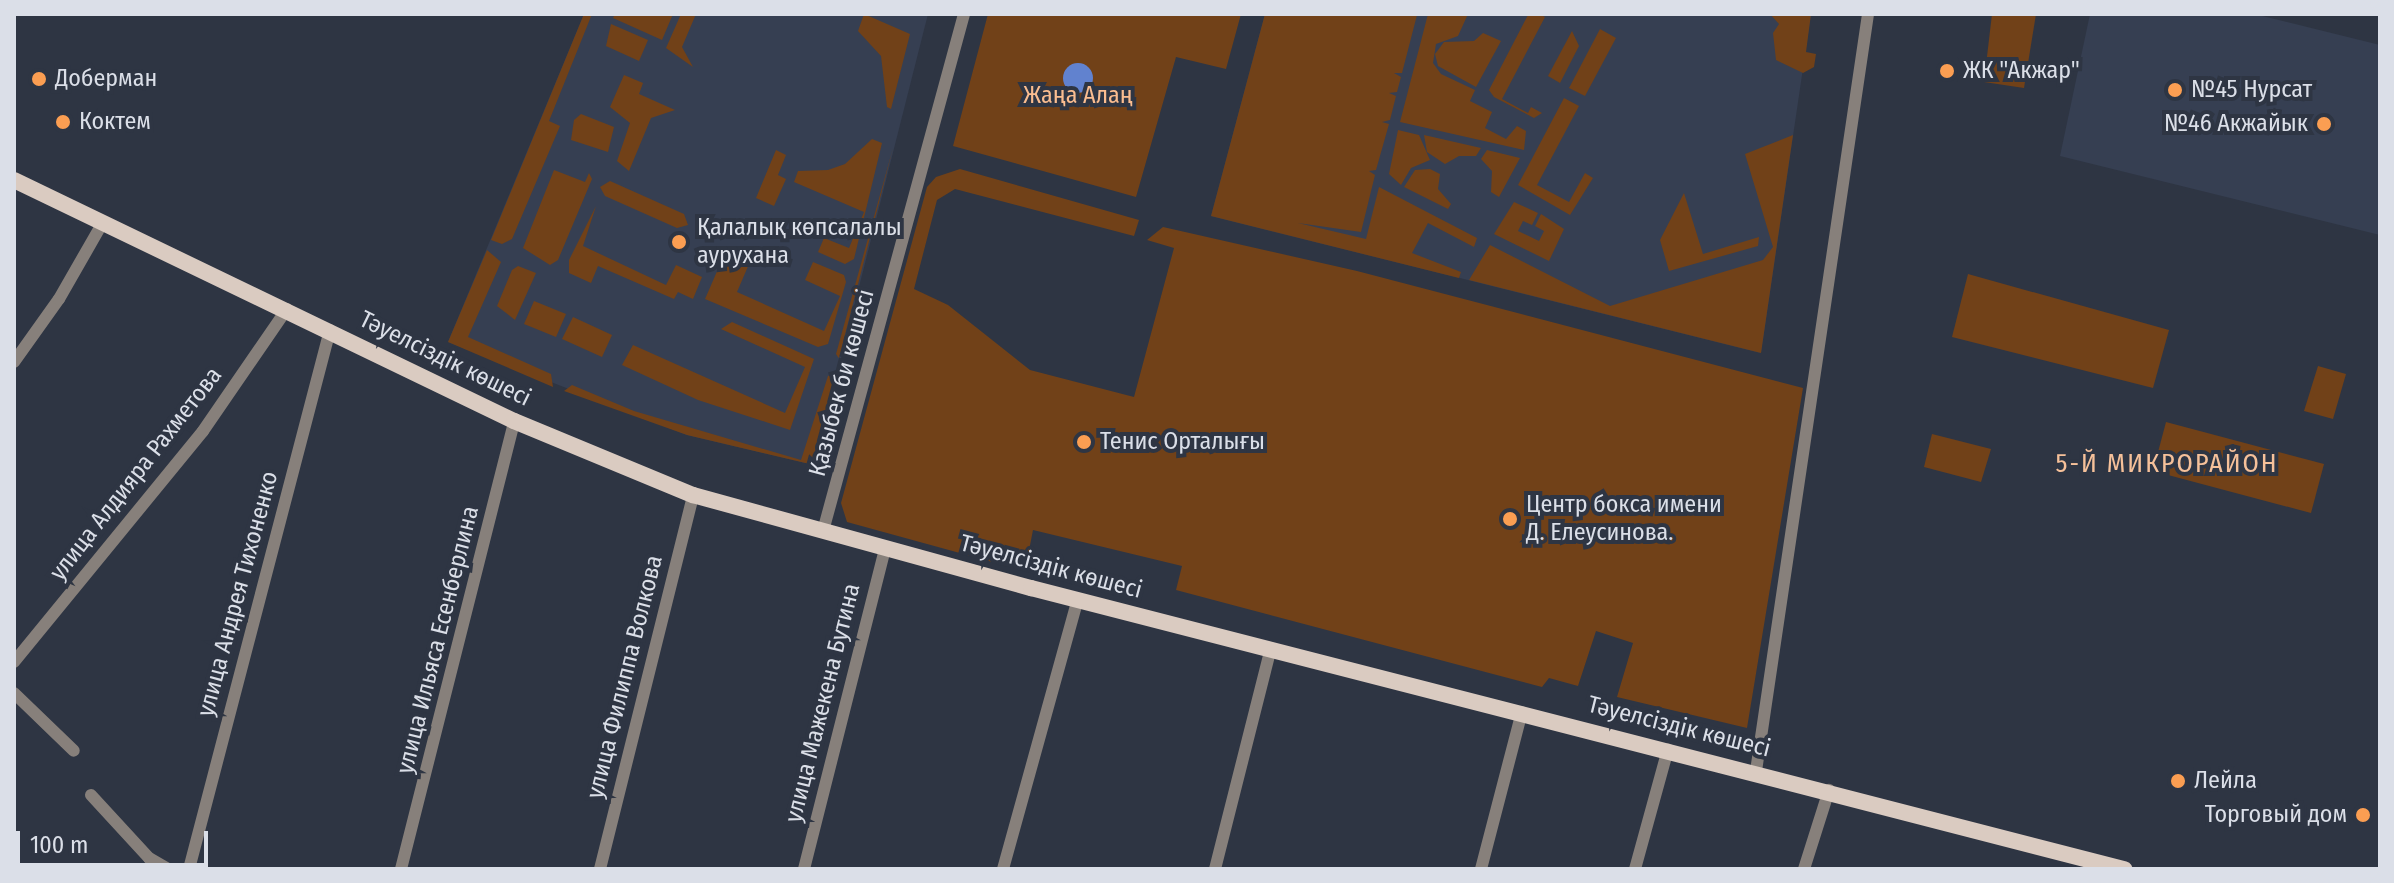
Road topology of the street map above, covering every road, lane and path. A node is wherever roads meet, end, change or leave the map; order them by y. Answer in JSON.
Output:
{"nodes":[{"id":1,"x":964,"y":14,"type":"edge"},
{"id":2,"x":1868,"y":14,"type":"edge"},
{"id":3,"x":14,"y":180,"type":"edge"},
{"id":4,"x":102,"y":224,"type":"junction"},
{"id":5,"x":287,"y":309,"type":"junction"},
{"id":6,"x":330,"y":330,"type":"junction"},
{"id":7,"x":14,"y":362,"type":"edge"},
{"id":8,"x":514,"y":421,"type":"junction"},
{"id":9,"x":693,"y":495,"type":"junction"},
{"id":10,"x":823,"y":531,"type":"junction"},
{"id":11,"x":885,"y":548,"type":"junction"},
{"id":12,"x":1078,"y":599,"type":"junction"},
{"id":13,"x":1271,"y":648,"type":"junction"},
{"id":14,"x":14,"y":662,"type":"edge"},
{"id":15,"x":14,"y":693,"type":"edge"},
{"id":16,"x":1522,"y":712,"type":"junction"},
{"id":17,"x":1668,"y":749,"type":"junction"},
{"id":18,"x":74,"y":751,"type":"dead end"},
{"id":19,"x":1756,"y":771,"type":"junction"},
{"id":20,"x":1829,"y":790,"type":"junction"},
{"id":21,"x":91,"y":795,"type":"dead end"},
{"id":22,"x":168,"y":869,"type":"edge"},
{"id":23,"x":189,"y":869,"type":"edge"},
{"id":24,"x":401,"y":869,"type":"edge"},
{"id":25,"x":600,"y":869,"type":"edge"},
{"id":26,"x":804,"y":869,"type":"edge"},
{"id":27,"x":1003,"y":869,"type":"edge"},
{"id":28,"x":1215,"y":869,"type":"edge"},
{"id":29,"x":1481,"y":869,"type":"edge"},
{"id":30,"x":1635,"y":869,"type":"edge"},
{"id":31,"x":1804,"y":869,"type":"edge"},
{"id":32,"x":2124,"y":869,"type":"edge"}],
"edges":[{"from":1,"to":10,"type":"street","name":"Қазыбек би көшесі"},
{"from":2,"to":19,"type":"street"},
{"from":3,"to":4,"type":"main road","name":"Тәуелсіздік көшесі"},
{"from":4,"to":5,"type":"main road","name":"Тәуелсіздік көшесі"},
{"from":4,"to":7,"type":"street"},
{"from":5,"to":6,"type":"main road","name":"Тәуелсіздік көшесі"},
{"from":5,"to":14,"type":"street","name":"улица Алдияра Рахметова"},
{"from":6,"to":8,"type":"main road","name":"Тәуелсіздік көшесі"},
{"from":6,"to":23,"type":"street","name":"улица Андрея Тихоненко"},
{"from":8,"to":9,"type":"main road","name":"Тәуелсіздік көшесі"},
{"from":8,"to":24,"type":"street","name":"улица Ильяса Есенберлина"},
{"from":9,"to":10,"type":"main road","name":"Тәуелсіздік көшесі"},
{"from":9,"to":25,"type":"street","name":"улица Филиппа Волкова"},
{"from":10,"to":11,"type":"main road","name":"Тәуелсіздік көшесі"},
{"from":11,"to":12,"type":"main road","name":"Тәуелсіздік көшесі"},
{"from":11,"to":26,"type":"street","name":"улица Мажекена Бутина"},
{"from":12,"to":13,"type":"main road","name":"Тәуелсіздік көшесі"},
{"from":12,"to":27,"type":"street"},
{"from":13,"to":16,"type":"main road","name":"Тәуелсіздік көшесі"},
{"from":13,"to":28,"type":"street"},
{"from":15,"to":18,"type":"street"},
{"from":16,"to":17,"type":"main road","name":"Тәуелсіздік көшесі"},
{"from":16,"to":29,"type":"street"},
{"from":17,"to":19,"type":"main road","name":"Тәуелсіздік көшесі"},
{"from":17,"to":30,"type":"street"},
{"from":19,"to":20,"type":"main road","name":"Тәуелсіздік көшесі"},
{"from":20,"to":31,"type":"street"},
{"from":20,"to":32,"type":"main road","name":"Тәуелсіздік көшесі"},
{"from":21,"to":22,"type":"street"}]}
